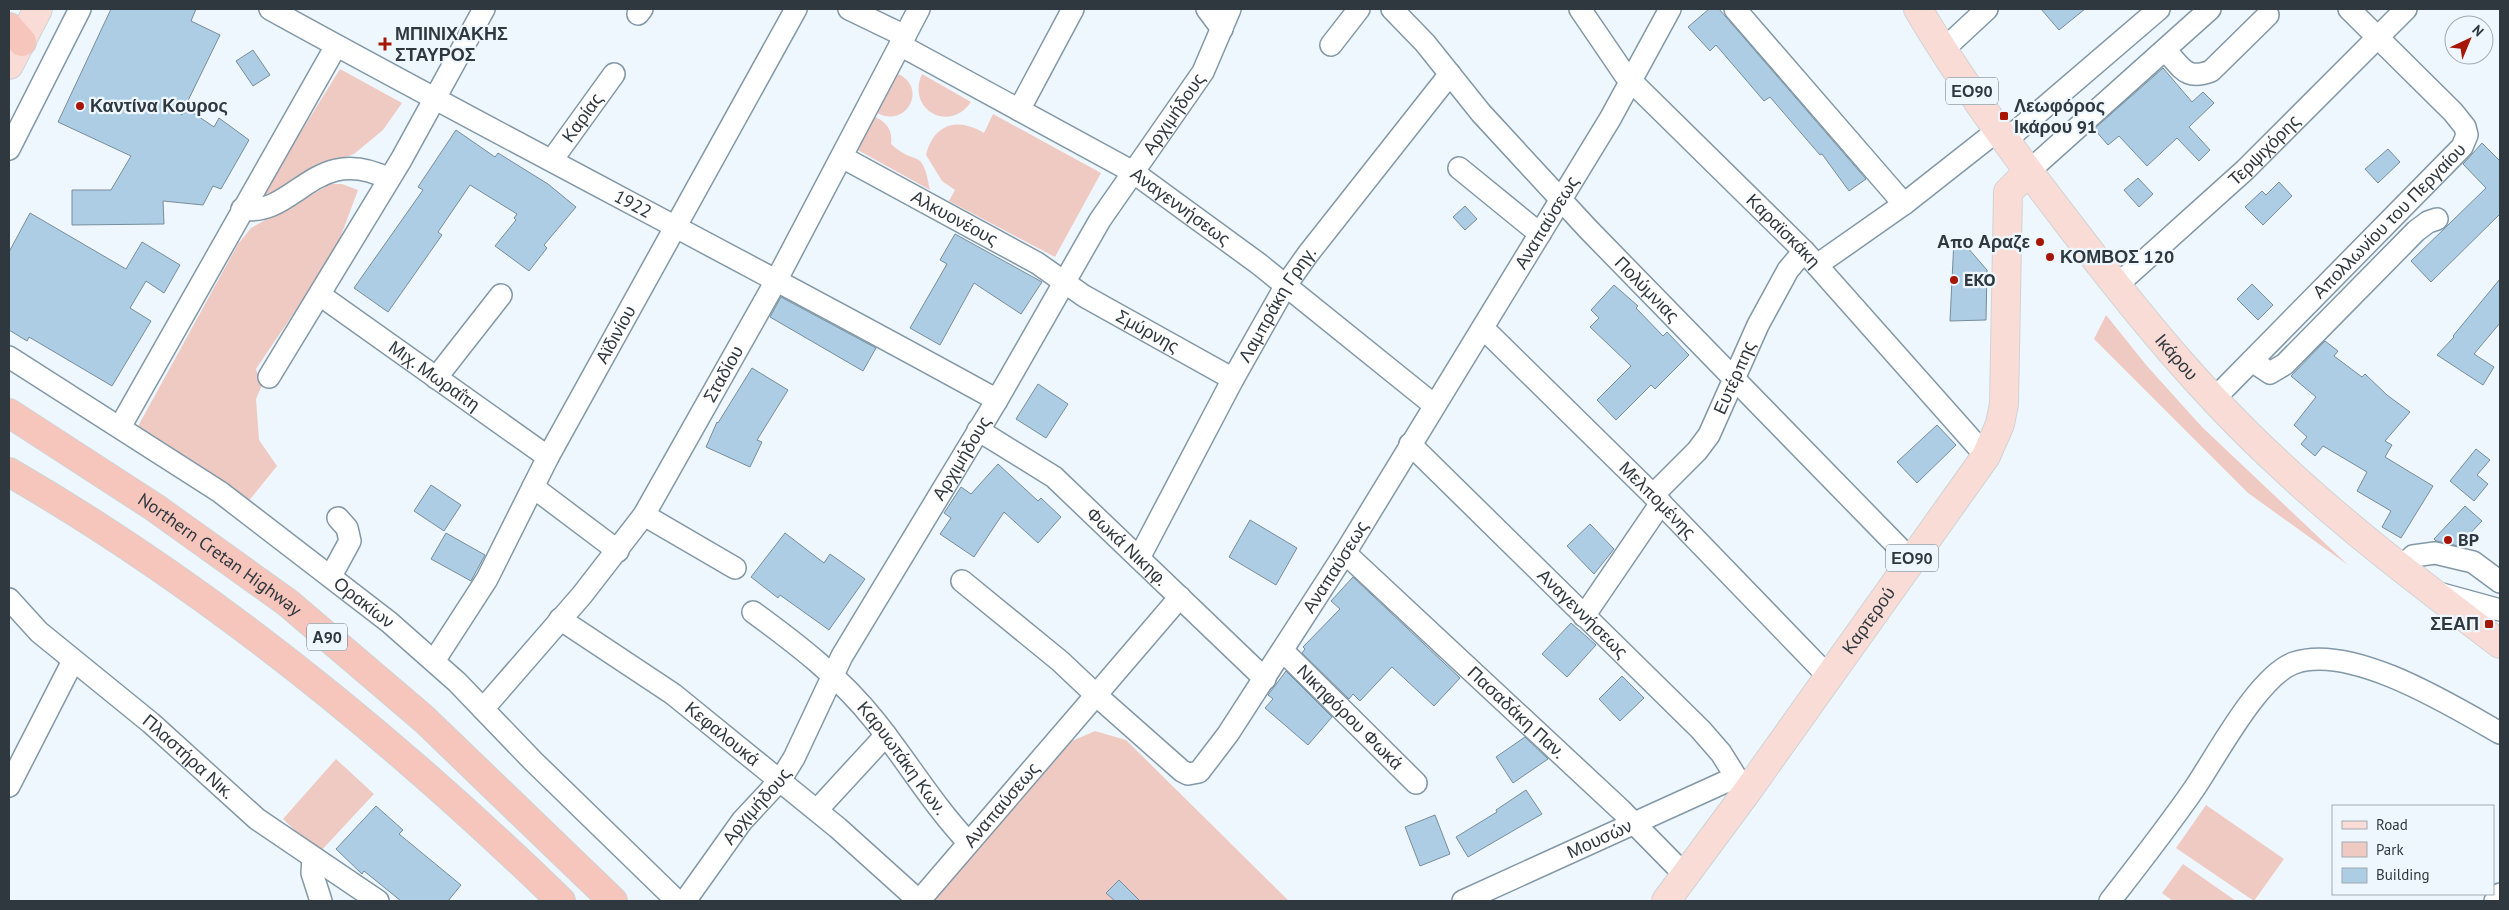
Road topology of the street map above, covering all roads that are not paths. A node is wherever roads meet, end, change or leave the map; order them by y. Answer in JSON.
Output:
{"nodes":[{"id":1,"x":38,"y":9,"type":"edge"},
{"id":2,"x":80,"y":9,"type":"edge"},
{"id":3,"x":270,"y":9,"type":"edge"},
{"id":4,"x":484,"y":9,"type":"edge"},
{"id":5,"x":796,"y":9,"type":"edge"},
{"id":6,"x":850,"y":9,"type":"edge"},
{"id":7,"x":919,"y":9,"type":"edge"},
{"id":8,"x":1072,"y":9,"type":"edge"},
{"id":9,"x":1207,"y":9,"type":"edge"},
{"id":10,"x":1230,"y":9,"type":"edge"},
{"id":11,"x":1359,"y":9,"type":"edge"},
{"id":12,"x":1392,"y":9,"type":"edge"},
{"id":13,"x":1580,"y":9,"type":"edge"},
{"id":14,"x":1670,"y":9,"type":"edge"},
{"id":15,"x":1735,"y":9,"type":"edge"},
{"id":16,"x":1918,"y":9,"type":"edge"},
{"id":17,"x":1987,"y":9,"type":"edge"},
{"id":18,"x":2159,"y":9,"type":"edge"},
{"id":19,"x":2210,"y":9,"type":"edge"},
{"id":20,"x":2349,"y":9,"type":"edge"},
{"id":21,"x":2406,"y":9,"type":"edge"},
{"id":22,"x":2268,"y":15,"type":"dead end"},
{"id":23,"x":1222,"y":29,"type":"junction"},
{"id":24,"x":2378,"y":37,"type":"junction"},
{"id":25,"x":902,"y":41,"type":"junction"},
{"id":26,"x":12,"y":44,"type":"edge"},
{"id":27,"x":1331,"y":44,"type":"dead end"},
{"id":28,"x":336,"y":46,"type":"junction"},
{"id":29,"x":1944,"y":48,"type":"junction"},
{"id":30,"x":2164,"y":50,"type":"junction"},
{"id":31,"x":614,"y":74,"type":"dead end"},
{"id":32,"x":1450,"y":74,"type":"junction"},
{"id":33,"x":1630,"y":80,"type":"junction"},
{"id":34,"x":435,"y":100,"type":"junction"},
{"id":35,"x":1019,"y":110,"type":"junction"},
{"id":36,"x":2002,"y":135,"type":"junction"},
{"id":37,"x":9,"y":149,"type":"edge"},
{"id":38,"x":842,"y":157,"type":"junction"},
{"id":39,"x":552,"y":160,"type":"junction"},
{"id":40,"x":1460,"y":168,"type":"dead end"},
{"id":41,"x":1133,"y":172,"type":"junction"},
{"id":42,"x":2028,"y":172,"type":"junction"},
{"id":43,"x":389,"y":179,"type":"junction"},
{"id":44,"x":1560,"y":199,"type":"junction"},
{"id":45,"x":1904,"y":204,"type":"junction"},
{"id":46,"x":242,"y":209,"type":"junction"},
{"id":47,"x":2437,"y":219,"type":"dead end"},
{"id":48,"x":676,"y":226,"type":"junction"},
{"id":49,"x":1540,"y":234,"type":"junction"},
{"id":50,"x":1811,"y":258,"type":"junction"},
{"id":51,"x":776,"y":279,"type":"junction"},
{"id":52,"x":1064,"y":282,"type":"junction"},
{"id":53,"x":1286,"y":286,"type":"junction"},
{"id":54,"x":2116,"y":286,"type":"junction"},
{"id":55,"x":320,"y":295,"type":"junction"},
{"id":56,"x":501,"y":295,"type":"dead end"},
{"id":57,"x":1483,"y":328,"type":"junction"},
{"id":58,"x":9,"y":357,"type":"edge"},
{"id":59,"x":2252,"y":361,"type":"junction"},
{"id":60,"x":269,"y":377,"type":"dead end"},
{"id":61,"x":436,"y":378,"type":"junction"},
{"id":62,"x":1734,"y":378,"type":"junction"},
{"id":63,"x":1233,"y":379,"type":"junction"},
{"id":64,"x":2214,"y":399,"type":"junction"},
{"id":65,"x":997,"y":400,"type":"junction"},
{"id":66,"x":1434,"y":405,"type":"junction"},
{"id":67,"x":9,"y":413,"type":"edge"},
{"id":68,"x":120,"y":427,"type":"junction"},
{"id":69,"x":978,"y":430,"type":"junction"},
{"id":70,"x":1410,"y":444,"type":"junction"},
{"id":71,"x":1986,"y":456,"type":"junction"},
{"id":72,"x":548,"y":458,"type":"junction"},
{"id":73,"x":9,"y":472,"type":"edge"},
{"id":74,"x":533,"y":487,"type":"junction"},
{"id":75,"x":1657,"y":499,"type":"junction"},
{"id":76,"x":644,"y":515,"type":"junction"},
{"id":77,"x":338,"y":518,"type":"dead end"},
{"id":78,"x":618,"y":551,"type":"junction"},
{"id":79,"x":1346,"y":554,"type":"junction"},
{"id":80,"x":1139,"y":558,"type":"junction"},
{"id":81,"x":1911,"y":560,"type":"junction"},
{"id":82,"x":735,"y":568,"type":"dead end"},
{"id":83,"x":2401,"y":568,"type":"junction"},
{"id":84,"x":331,"y":576,"type":"junction"},
{"id":85,"x":962,"y":581,"type":"dead end"},
{"id":86,"x":2500,"y":582,"type":"edge"},
{"id":87,"x":2433,"y":592,"type":"junction"},
{"id":88,"x":1180,"y":598,"type":"junction"},
{"id":89,"x":11,"y":610,"type":"edge"},
{"id":90,"x":2500,"y":610,"type":"edge"},
{"id":91,"x":753,"y":612,"type":"dead end"},
{"id":92,"x":1584,"y":616,"type":"junction"},
{"id":93,"x":560,"y":619,"type":"junction"},
{"id":94,"x":2500,"y":644,"type":"edge"},
{"id":95,"x":1283,"y":651,"type":"junction"},
{"id":96,"x":73,"y":661,"type":"junction"},
{"id":97,"x":434,"y":661,"type":"junction"},
{"id":98,"x":832,"y":676,"type":"junction"},
{"id":99,"x":1828,"y":676,"type":"junction"},
{"id":100,"x":1265,"y":678,"type":"junction"},
{"id":101,"x":1096,"y":695,"type":"junction"},
{"id":102,"x":483,"y":709,"type":"junction"},
{"id":103,"x":2500,"y":733,"type":"edge"},
{"id":104,"x":886,"y":735,"type":"junction"},
{"id":105,"x":781,"y":779,"type":"junction"},
{"id":106,"x":1416,"y":783,"type":"dead end"},
{"id":107,"x":1741,"y":785,"type":"junction"},
{"id":108,"x":9,"y":786,"type":"edge"},
{"id":109,"x":817,"y":810,"type":"junction"},
{"id":110,"x":1633,"y":823,"type":"junction"},
{"id":111,"x":968,"y":842,"type":"junction"},
{"id":112,"x":313,"y":858,"type":"junction"},
{"id":113,"x":1685,"y":875,"type":"junction"},
{"id":114,"x":2500,"y":894,"type":"edge"},
{"id":115,"x":1470,"y":900,"type":"edge"},
{"id":116,"x":321,"y":901,"type":"edge"},
{"id":117,"x":378,"y":901,"type":"edge"},
{"id":118,"x":561,"y":901,"type":"edge"},
{"id":119,"x":613,"y":901,"type":"edge"},
{"id":120,"x":677,"y":901,"type":"edge"},
{"id":121,"x":685,"y":901,"type":"edge"},
{"id":122,"x":919,"y":901,"type":"edge"},
{"id":123,"x":1666,"y":901,"type":"edge"},
{"id":124,"x":2110,"y":901,"type":"edge"},
{"id":125,"x":2495,"y":901,"type":"edge"}],
"edges":[{"from":1,"to":26,"type":"main road"},
{"from":2,"to":37,"type":"street"},
{"from":3,"to":28,"type":"street","name":"1922"},
{"from":4,"to":34,"type":"street"},
{"from":5,"to":48,"type":"street","name":"Αϊδινίου"},
{"from":6,"to":25,"type":"street","name":"Αναγεννήσεως"},
{"from":7,"to":25,"type":"street","name":"Σταδίου"},
{"from":8,"to":35,"type":"street"},
{"from":9,"to":23,"type":"street"},
{"from":10,"to":23,"type":"street","name":"Αρχιμήδους"},
{"from":11,"to":27,"type":"street"},
{"from":12,"to":32,"type":"street","name":"Πολύμνιας"},
{"from":13,"to":33,"type":"street","name":"Καραϊσκάκη"},
{"from":14,"to":33,"type":"street","name":"Αναπαύσεως"},
{"from":15,"to":45,"type":"street"},
{"from":16,"to":29,"type":"main road","name":"Ικάρου","number":"ΕΟ90"},
{"from":17,"to":29,"type":"street"},
{"from":18,"to":36,"type":"street","name":"Ευτέρπης"},
{"from":19,"to":30,"type":"street"},
{"from":20,"to":24,"type":"street"},
{"from":21,"to":24,"type":"street","name":"Τερψιχόρης"},
{"from":22,"to":30,"type":"street"},
{"from":23,"to":41,"type":"street","name":"Αρχιμήδους"},
{"from":24,"to":54,"type":"street","name":"Τερψιχόρης"},
{"from":24,"to":59,"type":"street","name":"Απολλωνίου του Περγαίου"},
{"from":25,"to":35,"type":"street","name":"Αναγεννήσεως"},
{"from":25,"to":38,"type":"street","name":"Σταδίου"},
{"from":28,"to":34,"type":"street","name":"1922"},
{"from":28,"to":46,"type":"street"},
{"from":29,"to":36,"type":"main road","name":"Ικάρου","number":"ΕΟ90"},
{"from":30,"to":42,"type":"street"},
{"from":31,"to":39,"type":"street","name":"Καρίας"},
{"from":32,"to":44,"type":"street","name":"Πολύμνιας"},
{"from":32,"to":53,"type":"street","name":"Λαμπράκη Γρηγ."},
{"from":33,"to":44,"type":"street","name":"Αναπαύσεως"},
{"from":33,"to":50,"type":"street","name":"Καραϊσκάκη"},
{"from":34,"to":39,"type":"street","name":"1922"},
{"from":34,"to":43,"type":"street"},
{"from":35,"to":41,"type":"street","name":"Αναγεννήσεως"},
{"from":36,"to":42,"type":"main road","name":"Ικάρου","number":"ΕΟ90"},
{"from":36,"to":45,"type":"street","name":"Ευτέρπης"},
{"from":38,"to":51,"type":"street","name":"Σταδίου"},
{"from":38,"to":52,"type":"street","name":"Αλκυονέους"},
{"from":39,"to":48,"type":"street","name":"1922"},
{"from":40,"to":49,"type":"street"},
{"from":41,"to":52,"type":"street","name":"Αρχιμήδους"},
{"from":41,"to":53,"type":"street","name":"Αναγεννήσεως"},
{"from":42,"to":54,"type":"main road","name":"Ικάρου"},
{"from":42,"to":71,"type":"main road","name":"Καρτερού","number":"ΕΟ90"},
{"from":43,"to":46,"type":"street"},
{"from":43,"to":55,"type":"street"},
{"from":44,"to":49,"type":"street","name":"Αναπαύσεως"},
{"from":44,"to":62,"type":"street","name":"Πολύμνιας"},
{"from":45,"to":50,"type":"street","name":"Ευτέρπης"},
{"from":46,"to":68,"type":"street"},
{"from":47,"to":59,"type":"street"},
{"from":48,"to":51,"type":"street","name":"1922"},
{"from":48,"to":72,"type":"street","name":"Αϊδινίου"},
{"from":49,"to":57,"type":"street","name":"Αναπαύσεως"},
{"from":50,"to":62,"type":"street","name":"Ευτέρπης"},
{"from":50,"to":71,"type":"street","name":"Καραϊσκάκη"},
{"from":51,"to":65,"type":"street","name":"1922"},
{"from":51,"to":76,"type":"street","name":"Σταδίου"},
{"from":52,"to":63,"type":"street","name":"Σμύρνης"},
{"from":52,"to":65,"type":"street","name":"Αρχιμήδους"},
{"from":53,"to":63,"type":"street","name":"Λαμπράκη Γρηγ."},
{"from":53,"to":66,"type":"street","name":"Αναγεννήσεως"},
{"from":54,"to":64,"type":"main road","name":"Ικάρου"},
{"from":55,"to":60,"type":"street"},
{"from":55,"to":61,"type":"street","name":"Μιχ. Μωραΐτη"},
{"from":56,"to":61,"type":"street"},
{"from":57,"to":66,"type":"street","name":"Αναπαύσεως"},
{"from":57,"to":75,"type":"street","name":"Μελπομένης"},
{"from":58,"to":68,"type":"street","name":"Ορακίων"},
{"from":59,"to":64,"type":"street","name":"Απολλωνίου του Περγαίου"},
{"from":61,"to":72,"type":"street","name":"Μιχ. Μωραΐτη"},
{"from":62,"to":75,"type":"street","name":"Ευτέρπης"},
{"from":62,"to":81,"type":"street","name":"Πολύμνιας"},
{"from":63,"to":80,"type":"street","name":"Λαμπράκη Γρηγ."},
{"from":64,"to":83,"type":"main road","name":"Ικάρου"},
{"from":65,"to":69,"type":"street","name":"Αρχιμήδους"},
{"from":66,"to":70,"type":"street","name":"Αναπαύσεως"},
{"from":67,"to":119,"type":"highway","name":"Northern Cretan Highway","number":"Α90"},
{"from":68,"to":84,"type":"street","name":"Ορακίων"},
{"from":69,"to":80,"type":"street","name":"Φωκά Νικηφ."},
{"from":69,"to":98,"type":"street","name":"Αρχιμήδους"},
{"from":70,"to":79,"type":"street","name":"Αναπαύσεως"},
{"from":70,"to":92,"type":"street","name":"Αναγεννήσεως"},
{"from":71,"to":81,"type":"main road","name":"Καρτερού","number":"ΕΟ90"},
{"from":72,"to":74,"type":"street","name":"Αϊδινίου"},
{"from":73,"to":118,"type":"highway","number":"Α90"},
{"from":74,"to":78,"type":"street"},
{"from":74,"to":97,"type":"street","name":"Αϊδινίου"},
{"from":75,"to":92,"type":"street","name":"Ευτέρπης"},
{"from":75,"to":99,"type":"street","name":"Μελπομένης"},
{"from":76,"to":78,"type":"street","name":"Σταδίου"},
{"from":76,"to":82,"type":"street"},
{"from":77,"to":84,"type":"street"},
{"from":78,"to":93,"type":"street","name":"Σταδίου"},
{"from":79,"to":95,"type":"street","name":"Αναπαύσεως"},
{"from":79,"to":110,"type":"street","name":"Πασαδάκη Παν."},
{"from":80,"to":88,"type":"street","name":"Φωκά Νικηφ."},
{"from":81,"to":99,"type":"main road","name":"Καρτερού","number":"ΕΟ90"},
{"from":83,"to":86,"type":"street"},
{"from":83,"to":87,"type":"main road","name":"Ικάρου"},
{"from":84,"to":97,"type":"street","name":"Ορακίων"},
{"from":85,"to":101,"type":"street"},
{"from":87,"to":90,"type":"street"},
{"from":87,"to":94,"type":"main road","name":"Ικάρου"},
{"from":88,"to":100,"type":"street","name":"Φωκά Νικηφ."},
{"from":88,"to":101,"type":"street"},
{"from":89,"to":96,"type":"street","name":"Πλαστήρα Νικ."},
{"from":91,"to":98,"type":"street","name":"Καρυωτάκη Κων."},
{"from":92,"to":107,"type":"street","name":"Αναγεννήσεως"},
{"from":93,"to":102,"type":"street","name":"Σταδίου"},
{"from":93,"to":105,"type":"street","name":"Κεφαλουκά"},
{"from":95,"to":100,"type":"street","name":"Αναπαύσεως"},
{"from":95,"to":106,"type":"street","name":"Νικηφόρου Φωκά"},
{"from":96,"to":108,"type":"street"},
{"from":96,"to":112,"type":"street","name":"Πλαστήρα Νικ."},
{"from":97,"to":102,"type":"street","name":"Ορακίων"},
{"from":98,"to":104,"type":"street","name":"Καρυωτάκη Κων."},
{"from":98,"to":105,"type":"street","name":"Αρχιμήδους"},
{"from":99,"to":107,"type":"main road","name":"Καρτερού","number":"ΕΟ90"},
{"from":100,"to":101,"type":"street","name":"Αναπαύσεως"},
{"from":101,"to":111,"type":"street","name":"Αναπαύσεως"},
{"from":102,"to":120,"type":"street","name":"Ορακίων"},
{"from":103,"to":124,"type":"street"},
{"from":104,"to":109,"type":"street"},
{"from":104,"to":111,"type":"street","name":"Καρυωτάκη Κων."},
{"from":105,"to":109,"type":"street","name":"Κεφαλουκά"},
{"from":105,"to":121,"type":"street","name":"Αρχιμήδους"},
{"from":107,"to":110,"type":"street","name":"Μουσών"},
{"from":107,"to":113,"type":"main road","name":"Καρτερού","number":"ΕΟ90"},
{"from":109,"to":122,"type":"street","name":"Κεφαλουκά"},
{"from":110,"to":113,"type":"street","name":"Πασαδάκη Παν."},
{"from":110,"to":115,"type":"street","name":"Μουσών"},
{"from":111,"to":122,"type":"street","name":"Αναπαύσεως"},
{"from":112,"to":116,"type":"street"},
{"from":112,"to":117,"type":"street","name":"Πλαστήρα Νικ."},
{"from":113,"to":123,"type":"main road","name":"Καρτερού","number":"ΕΟ90"},
{"from":114,"to":125,"type":"street"}]}
